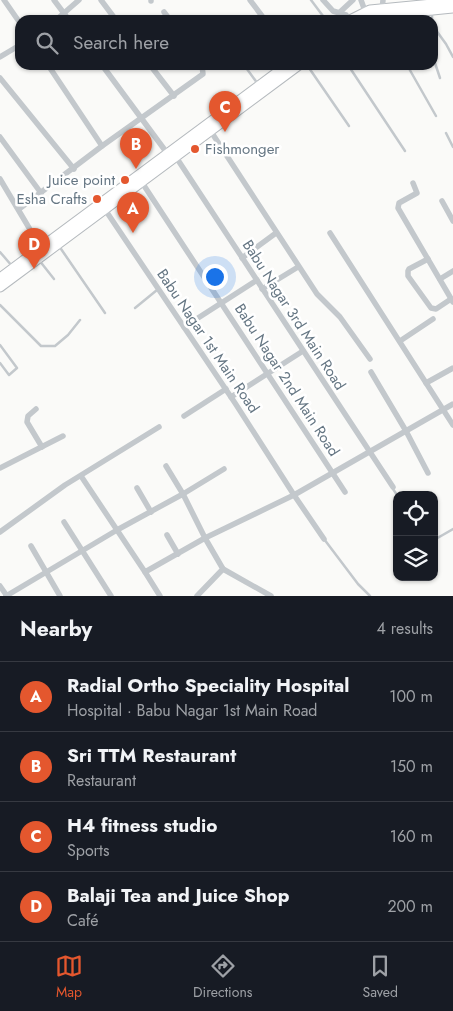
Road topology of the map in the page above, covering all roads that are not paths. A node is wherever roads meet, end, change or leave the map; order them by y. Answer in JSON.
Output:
{"nodes":[{"id":1,"x":4,"y":0,"type":"edge"},
{"id":2,"x":54,"y":0,"type":"edge"},
{"id":3,"x":79,"y":0,"type":"edge"},
{"id":4,"x":101,"y":0,"type":"edge"},
{"id":5,"x":250,"y":0,"type":"edge"},
{"id":6,"x":311,"y":0,"type":"edge"},
{"id":7,"x":323,"y":0,"type":"edge"},
{"id":8,"x":353,"y":0,"type":"edge"},
{"id":9,"x":361,"y":0,"type":"edge"},
{"id":10,"x":453,"y":2,"type":"edge"},
{"id":11,"x":383,"y":8,"type":"edge"},
{"id":12,"x":453,"y":8,"type":"edge"},
{"id":13,"x":432,"y":11,"type":"edge"},
{"id":14,"x":164,"y":12,"type":"dead end"},
{"id":15,"x":340,"y":12,"type":"junction"},
{"id":16,"x":64,"y":13,"type":"junction"},
{"id":17,"x":62,"y":15,"type":"edge"},
{"id":18,"x":112,"y":15,"type":"edge"},
{"id":19,"x":166,"y":15,"type":"edge"},
{"id":20,"x":261,"y":15,"type":"edge"},
{"id":21,"x":322,"y":15,"type":"edge"},
{"id":22,"x":346,"y":15,"type":"edge"},
{"id":23,"x":365,"y":15,"type":"edge"},
{"id":24,"x":367,"y":15,"type":"edge"},
{"id":25,"x":15,"y":16,"type":"edge"},
{"id":26,"x":438,"y":33,"type":"edge"},
{"id":27,"x":15,"y":48,"type":"edge"},
{"id":28,"x":0,"y":57,"type":"edge"},
{"id":29,"x":453,"y":57,"type":"edge"},
{"id":30,"x":51,"y":70,"type":"edge"},
{"id":31,"x":106,"y":70,"type":"edge"},
{"id":32,"x":154,"y":70,"type":"edge"},
{"id":33,"x":203,"y":70,"type":"edge"},
{"id":34,"x":248,"y":70,"type":"edge"},
{"id":35,"x":282,"y":70,"type":"edge"},
{"id":36,"x":289,"y":70,"type":"edge"},
{"id":37,"x":310,"y":70,"type":"edge"},
{"id":38,"x":351,"y":70,"type":"edge"},
{"id":39,"x":410,"y":70,"type":"edge"},
{"id":40,"x":437,"y":70,"type":"edge"},
{"id":41,"x":277,"y":76,"type":"junction"},
{"id":42,"x":0,"y":78,"type":"edge"},
{"id":43,"x":440,"y":78,"type":"dead end"},
{"id":44,"x":259,"y":85,"type":"junction"},
{"id":45,"x":174,"y":96,"type":"junction"},
{"id":46,"x":436,"y":116,"type":"dead end"},
{"id":47,"x":141,"y":118,"type":"junction"},
{"id":48,"x":349,"y":126,"type":"dead end"},
{"id":49,"x":210,"y":130,"type":"junction"},
{"id":50,"x":446,"y":134,"type":"dead end"},
{"id":51,"x":0,"y":137,"type":"edge"},
{"id":52,"x":102,"y":146,"type":"junction"},
{"id":53,"x":453,"y":147,"type":"edge"},
{"id":54,"x":405,"y":151,"type":"dead end"},
{"id":55,"x":171,"y":153,"type":"junction"},
{"id":56,"x":74,"y":169,"type":"junction"},
{"id":57,"x":0,"y":178,"type":"edge"},
{"id":58,"x":141,"y":181,"type":"junction"},
{"id":59,"x":413,"y":183,"type":"dead end"},
{"id":60,"x":41,"y":193,"type":"junction"},
{"id":61,"x":442,"y":201,"type":"dead end"},
{"id":62,"x":103,"y":206,"type":"junction"},
{"id":63,"x":19,"y":209,"type":"junction"},
{"id":64,"x":453,"y":220,"type":"edge"},
{"id":65,"x":276,"y":233,"type":"junction"},
{"id":66,"x":330,"y":233,"type":"dead end"},
{"id":67,"x":58,"y":244,"type":"junction"},
{"id":68,"x":41,"y":248,"type":"junction"},
{"id":69,"x":0,"y":252,"type":"edge"},
{"id":70,"x":38,"y":258,"type":"junction"},
{"id":71,"x":242,"y":258,"type":"junction"},
{"id":72,"x":428,"y":259,"type":"junction"},
{"id":73,"x":298,"y":267,"type":"junction"},
{"id":74,"x":15,"y":271,"type":"junction"},
{"id":75,"x":453,"y":271,"type":"edge"},
{"id":76,"x":0,"y":278,"type":"edge"},
{"id":77,"x":54,"y":279,"type":"dead end"},
{"id":78,"x":440,"y":279,"type":"junction"},
{"id":79,"x":256,"y":280,"type":"junction"},
{"id":80,"x":0,"y":287,"type":"edge"},
{"id":81,"x":159,"y":289,"type":"junction"},
{"id":82,"x":262,"y":289,"type":"junction"},
{"id":83,"x":452,"y":300,"type":"edge"},
{"id":84,"x":221,"y":302,"type":"junction"},
{"id":85,"x":0,"y":305,"type":"edge"},
{"id":86,"x":135,"y":308,"type":"dead end"},
{"id":87,"x":105,"y":313,"type":"dead end"},
{"id":88,"x":433,"y":319,"type":"dead end"},
{"id":89,"x":80,"y":320,"type":"dead end"},
{"id":90,"x":184,"y":327,"type":"junction"},
{"id":91,"x":400,"y":342,"type":"junction"},
{"id":92,"x":0,"y":345,"type":"edge"},
{"id":93,"x":303,"y":351,"type":"junction"},
{"id":94,"x":370,"y":359,"type":"dead end"},
{"id":95,"x":0,"y":363,"type":"edge"},
{"id":96,"x":453,"y":368,"type":"edge"},
{"id":97,"x":371,"y":372,"type":"dead end"},
{"id":98,"x":267,"y":374,"type":"junction"},
{"id":99,"x":426,"y":383,"type":"junction"},
{"id":100,"x":226,"y":389,"type":"junction"},
{"id":101,"x":231,"y":397,"type":"junction"},
{"id":102,"x":453,"y":404,"type":"edge"},
{"id":103,"x":36,"y":409,"type":"dead end"},
{"id":104,"x":443,"y":409,"type":"junction"},
{"id":105,"x":184,"y":416,"type":"dead end"},
{"id":106,"x":453,"y":425,"type":"edge"},
{"id":107,"x":159,"y":427,"type":"dead end"},
{"id":108,"x":406,"y":431,"type":"junction"},
{"id":109,"x":63,"y":436,"type":"dead end"},
{"id":110,"x":42,"y":447,"type":"junction"},
{"id":111,"x":369,"y":452,"type":"junction"},
{"id":112,"x":166,"y":466,"type":"dead end"},
{"id":113,"x":0,"y":468,"type":"edge"},
{"id":114,"x":224,"y":469,"type":"dead end"},
{"id":115,"x":332,"y":473,"type":"junction"},
{"id":116,"x":428,"y":473,"type":"dead end"},
{"id":117,"x":80,"y":476,"type":"junction"},
{"id":118,"x":393,"y":487,"type":"joint"},
{"id":119,"x":137,"y":488,"type":"dead end"},
{"id":120,"x":395,"y":491,"type":"edge"},
{"id":121,"x":345,"y":492,"type":"dead end"},
{"id":122,"x":182,"y":494,"type":"junction"},
{"id":123,"x":294,"y":495,"type":"junction"},
{"id":124,"x":150,"y":512,"type":"junction"},
{"id":125,"x":64,"y":522,"type":"dead end"},
{"id":126,"x":117,"y":530,"type":"junction"},
{"id":127,"x":453,"y":530,"type":"edge"},
{"id":128,"x":0,"y":532,"type":"edge"},
{"id":129,"x":167,"y":535,"type":"dead end"},
{"id":130,"x":205,"y":538,"type":"junction"},
{"id":131,"x":438,"y":538,"type":"edge"},
{"id":132,"x":324,"y":540,"type":"joint"},
{"id":133,"x":31,"y":546,"type":"dead end"},
{"id":134,"x":82,"y":551,"type":"junction"},
{"id":135,"x":178,"y":554,"type":"junction"},
{"id":136,"x":223,"y":569,"type":"junction"},
{"id":137,"x":144,"y":572,"type":"junction"},
{"id":138,"x":46,"y":573,"type":"junction"},
{"id":139,"x":0,"y":586,"type":"edge"},
{"id":140,"x":6,"y":596,"type":"edge"},
{"id":141,"x":60,"y":596,"type":"edge"},
{"id":142,"x":111,"y":596,"type":"edge"},
{"id":143,"x":160,"y":596,"type":"edge"},
{"id":144,"x":197,"y":596,"type":"edge"},
{"id":145,"x":271,"y":596,"type":"edge"},
{"id":146,"x":370,"y":596,"type":"edge"}],
"edges":[{"from":1,"to":25,"type":"street"},
{"from":2,"to":16,"type":"street"},
{"from":3,"to":16,"type":"street"},
{"from":4,"to":18,"type":"street"},
{"from":5,"to":20,"type":"street"},
{"from":6,"to":21,"type":"lane"},
{"from":7,"to":15,"type":"street"},
{"from":8,"to":15,"type":"street"},
{"from":9,"to":23,"type":"street"},
{"from":10,"to":13,"type":"main road"},
{"from":11,"to":13,"type":"main road"},
{"from":11,"to":24,"type":"main road"},
{"from":12,"to":13,"type":"main road"},
{"from":14,"to":19,"type":"street"},
{"from":15,"to":22,"type":"street"},
{"from":16,"to":17,"type":"street"},
{"from":26,"to":29,"type":"lane"},
{"from":27,"to":28,"type":"street"},
{"from":30,"to":52,"type":"street"},
{"from":31,"to":47,"type":"street","name":"Babu Nagar 3rd Main Road"},
{"from":32,"to":45,"type":"street"},
{"from":33,"to":45,"type":"street"},
{"from":34,"to":44,"type":"lane"},
{"from":35,"to":41,"type":"main road"},
{"from":36,"to":41,"type":"main road"},
{"from":37,"to":48,"type":"lane"},
{"from":38,"to":54,"type":"lane"},
{"from":39,"to":46,"type":"lane"},
{"from":40,"to":43,"type":"lane"},
{"from":41,"to":44,"type":"main road"},
{"from":41,"to":49,"type":"main road"},
{"from":42,"to":56,"type":"street"},
{"from":44,"to":55,"type":"main road"},
{"from":45,"to":47,"type":"street"},
{"from":47,"to":52,"type":"street"},
{"from":47,"to":55,"type":"street","name":"Babu Nagar 3rd Main Road"},
{"from":49,"to":55,"type":"main road"},
{"from":49,"to":65,"type":"street"},
{"from":50,"to":53,"type":"lane"},
{"from":51,"to":60,"type":"street"},
{"from":52,"to":56,"type":"street"},
{"from":55,"to":58,"type":"main road"},
{"from":55,"to":62,"type":"main road"},
{"from":55,"to":71,"type":"street","name":"Babu Nagar 3rd Main Road"},
{"from":56,"to":60,"type":"street"},
{"from":57,"to":63,"type":"street"},
{"from":58,"to":62,"type":"main road"},
{"from":58,"to":84,"type":"street","name":"Babu Nagar 2nd Main Road"},
{"from":59,"to":72,"type":"street"},
{"from":60,"to":63,"type":"street"},
{"from":61,"to":64,"type":"street"},
{"from":62,"to":67,"type":"main road"},
{"from":62,"to":68,"type":"main road"},
{"from":62,"to":81,"type":"street","name":"Babu Nagar 1st Main Road"},
{"from":63,"to":68,"type":"street"},
{"from":65,"to":71,"type":"street"},
{"from":65,"to":73,"type":"street"},
{"from":66,"to":91,"type":"street"},
{"from":67,"to":70,"type":"main road"},
{"from":67,"to":87,"type":"lane"},
{"from":68,"to":74,"type":"main road"},
{"from":69,"to":74,"type":"lane"},
{"from":70,"to":74,"type":"main road"},
{"from":70,"to":77,"type":"lane"},
{"from":71,"to":79,"type":"street","name":"Babu Nagar 3rd Main Road"},
{"from":72,"to":78,"type":"street"},
{"from":72,"to":83,"type":"street"},
{"from":73,"to":82,"type":"street"},
{"from":73,"to":94,"type":"street"},
{"from":74,"to":76,"type":"main road"},
{"from":74,"to":80,"type":"main road"},
{"from":75,"to":78,"type":"street"},
{"from":78,"to":83,"type":"street"},
{"from":79,"to":82,"type":"street","name":"Babu Nagar 3rd Main Road"},
{"from":79,"to":84,"type":"street"},
{"from":81,"to":86,"type":"lane"},
{"from":81,"to":90,"type":"street","name":"Babu Nagar 1st Main Road"},
{"from":82,"to":93,"type":"street","name":"Babu Nagar 3rd Main Road"},
{"from":84,"to":90,"type":"street"},
{"from":84,"to":98,"type":"street","name":"Babu Nagar 2nd Main Road"},
{"from":85,"to":89,"type":"lane"},
{"from":88,"to":91,"type":"street"},
{"from":90,"to":100,"type":"street","name":"Babu Nagar 1st Main Road"},
{"from":91,"to":99,"type":"street"},
{"from":92,"to":95,"type":"lane"},
{"from":93,"to":98,"type":"street"},
{"from":93,"to":111,"type":"street","name":"Babu Nagar 3rd Main Road"},
{"from":96,"to":99,"type":"street"},
{"from":97,"to":108,"type":"street"},
{"from":98,"to":101,"type":"street"},
{"from":98,"to":115,"type":"street","name":"Babu Nagar 2nd Main Road"},
{"from":99,"to":104,"type":"street"},
{"from":100,"to":101,"type":"street","name":"Babu Nagar 1st Main Road"},
{"from":100,"to":105,"type":"street"},
{"from":101,"to":123,"type":"street","name":"Babu Nagar 1st Main Road"},
{"from":102,"to":104,"type":"street"},
{"from":103,"to":110,"type":"street"},
{"from":104,"to":106,"type":"street"},
{"from":104,"to":108,"type":"street"},
{"from":107,"to":117,"type":"street"},
{"from":108,"to":111,"type":"street"},
{"from":108,"to":116,"type":"street"},
{"from":109,"to":110,"type":"street"},
{"from":110,"to":113,"type":"street"},
{"from":111,"to":115,"type":"street"},
{"from":111,"to":118,"type":"street","name":"Babu Nagar 3rd Main Road"},
{"from":112,"to":122,"type":"street"},
{"from":114,"to":122,"type":"street"},
{"from":115,"to":121,"type":"street","name":"Babu Nagar 2nd Main Road"},
{"from":115,"to":123,"type":"street"},
{"from":117,"to":126,"type":"street"},
{"from":117,"to":128,"type":"street"},
{"from":118,"to":120,"type":"lane"},
{"from":119,"to":124,"type":"street"},
{"from":122,"to":124,"type":"street"},
{"from":122,"to":130,"type":"street"},
{"from":123,"to":130,"type":"street"},
{"from":123,"to":132,"type":"street","name":"Babu Nagar 1st Main Road"},
{"from":124,"to":126,"type":"street"},
{"from":125,"to":134,"type":"street"},
{"from":126,"to":134,"type":"street"},
{"from":126,"to":137,"type":"street"},
{"from":127,"to":131,"type":"lane"},
{"from":129,"to":135,"type":"street"},
{"from":130,"to":135,"type":"street"},
{"from":130,"to":136,"type":"street"},
{"from":132,"to":146,"type":"lane"},
{"from":133,"to":138,"type":"street"},
{"from":134,"to":138,"type":"street"},
{"from":134,"to":142,"type":"street"},
{"from":135,"to":137,"type":"street"},
{"from":136,"to":144,"type":"street"},
{"from":136,"to":145,"type":"street"},
{"from":137,"to":143,"type":"street"},
{"from":138,"to":140,"type":"street"},
{"from":138,"to":141,"type":"street"},
{"from":139,"to":140,"type":"street"}]}
